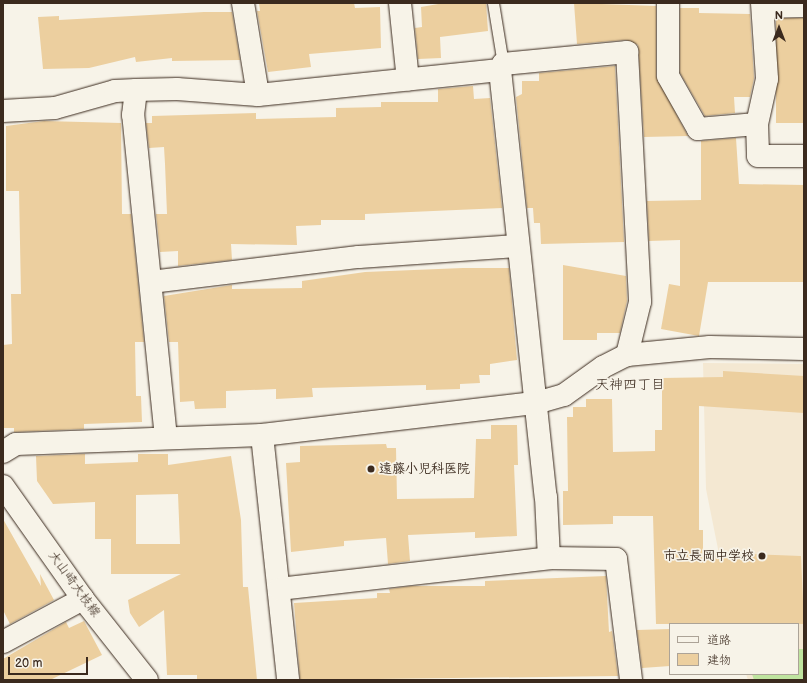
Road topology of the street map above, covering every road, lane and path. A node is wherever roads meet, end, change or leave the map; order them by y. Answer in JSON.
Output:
{"nodes":[{"id":1,"x":243,"y":3,"type":"edge"},
{"id":2,"x":400,"y":3,"type":"edge"},
{"id":3,"x":493,"y":3,"type":"edge"},
{"id":4,"x":668,"y":3,"type":"edge"},
{"id":5,"x":762,"y":5,"type":"edge"},
{"id":6,"x":804,"y":6,"type":"edge"},
{"id":7,"x":502,"y":67,"type":"junction"},
{"id":8,"x":408,"y":80,"type":"junction"},
{"id":9,"x":136,"y":90,"type":"junction"},
{"id":10,"x":258,"y":95,"type":"junction"},
{"id":11,"x":3,"y":111,"type":"edge"},
{"id":12,"x":757,"y":124,"type":"junction"},
{"id":13,"x":804,"y":156,"type":"edge"},
{"id":14,"x":517,"y":246,"type":"junction"},
{"id":15,"x":151,"y":282,"type":"junction"},
{"id":16,"x":804,"y":349,"type":"edge"},
{"id":17,"x":627,"y":355,"type":"junction"},
{"id":18,"x":536,"y":403,"type":"junction"},
{"id":19,"x":262,"y":435,"type":"junction"},
{"id":20,"x":166,"y":438,"type":"junction"},
{"id":21,"x":3,"y":452,"type":"edge"},
{"id":22,"x":4,"y":490,"type":"edge"},
{"id":23,"x":549,"y":558,"type":"junction"},
{"id":24,"x":279,"y":589,"type":"junction"},
{"id":25,"x":83,"y":599,"type":"junction"},
{"id":26,"x":3,"y":642,"type":"edge"},
{"id":27,"x":147,"y":680,"type":"edge"},
{"id":28,"x":288,"y":680,"type":"edge"},
{"id":29,"x":631,"y":680,"type":"edge"}],
"edges":[{"from":1,"to":10,"type":"street"},
{"from":2,"to":8,"type":"street"},
{"from":3,"to":7,"type":"lane"},
{"from":4,"to":12,"type":"street"},
{"from":5,"to":6,"type":"street"},
{"from":5,"to":12,"type":"street"},
{"from":7,"to":8,"type":"street"},
{"from":7,"to":14,"type":"street"},
{"from":7,"to":17,"type":"street"},
{"from":8,"to":10,"type":"street"},
{"from":9,"to":10,"type":"street"},
{"from":9,"to":11,"type":"street"},
{"from":9,"to":15,"type":"street"},
{"from":12,"to":13,"type":"street"},
{"from":14,"to":15,"type":"street"},
{"from":14,"to":18,"type":"street"},
{"from":15,"to":20,"type":"street"},
{"from":16,"to":17,"type":"street"},
{"from":17,"to":18,"type":"street"},
{"from":18,"to":19,"type":"street"},
{"from":18,"to":23,"type":"street"},
{"from":19,"to":20,"type":"street"},
{"from":19,"to":24,"type":"street"},
{"from":20,"to":21,"type":"street"},
{"from":22,"to":25,"type":"street","name":"大山崎大枝線"},
{"from":23,"to":24,"type":"street"},
{"from":23,"to":29,"type":"street"},
{"from":24,"to":28,"type":"street"},
{"from":25,"to":26,"type":"street"},
{"from":25,"to":27,"type":"street","name":"大山崎大枝線"}]}
